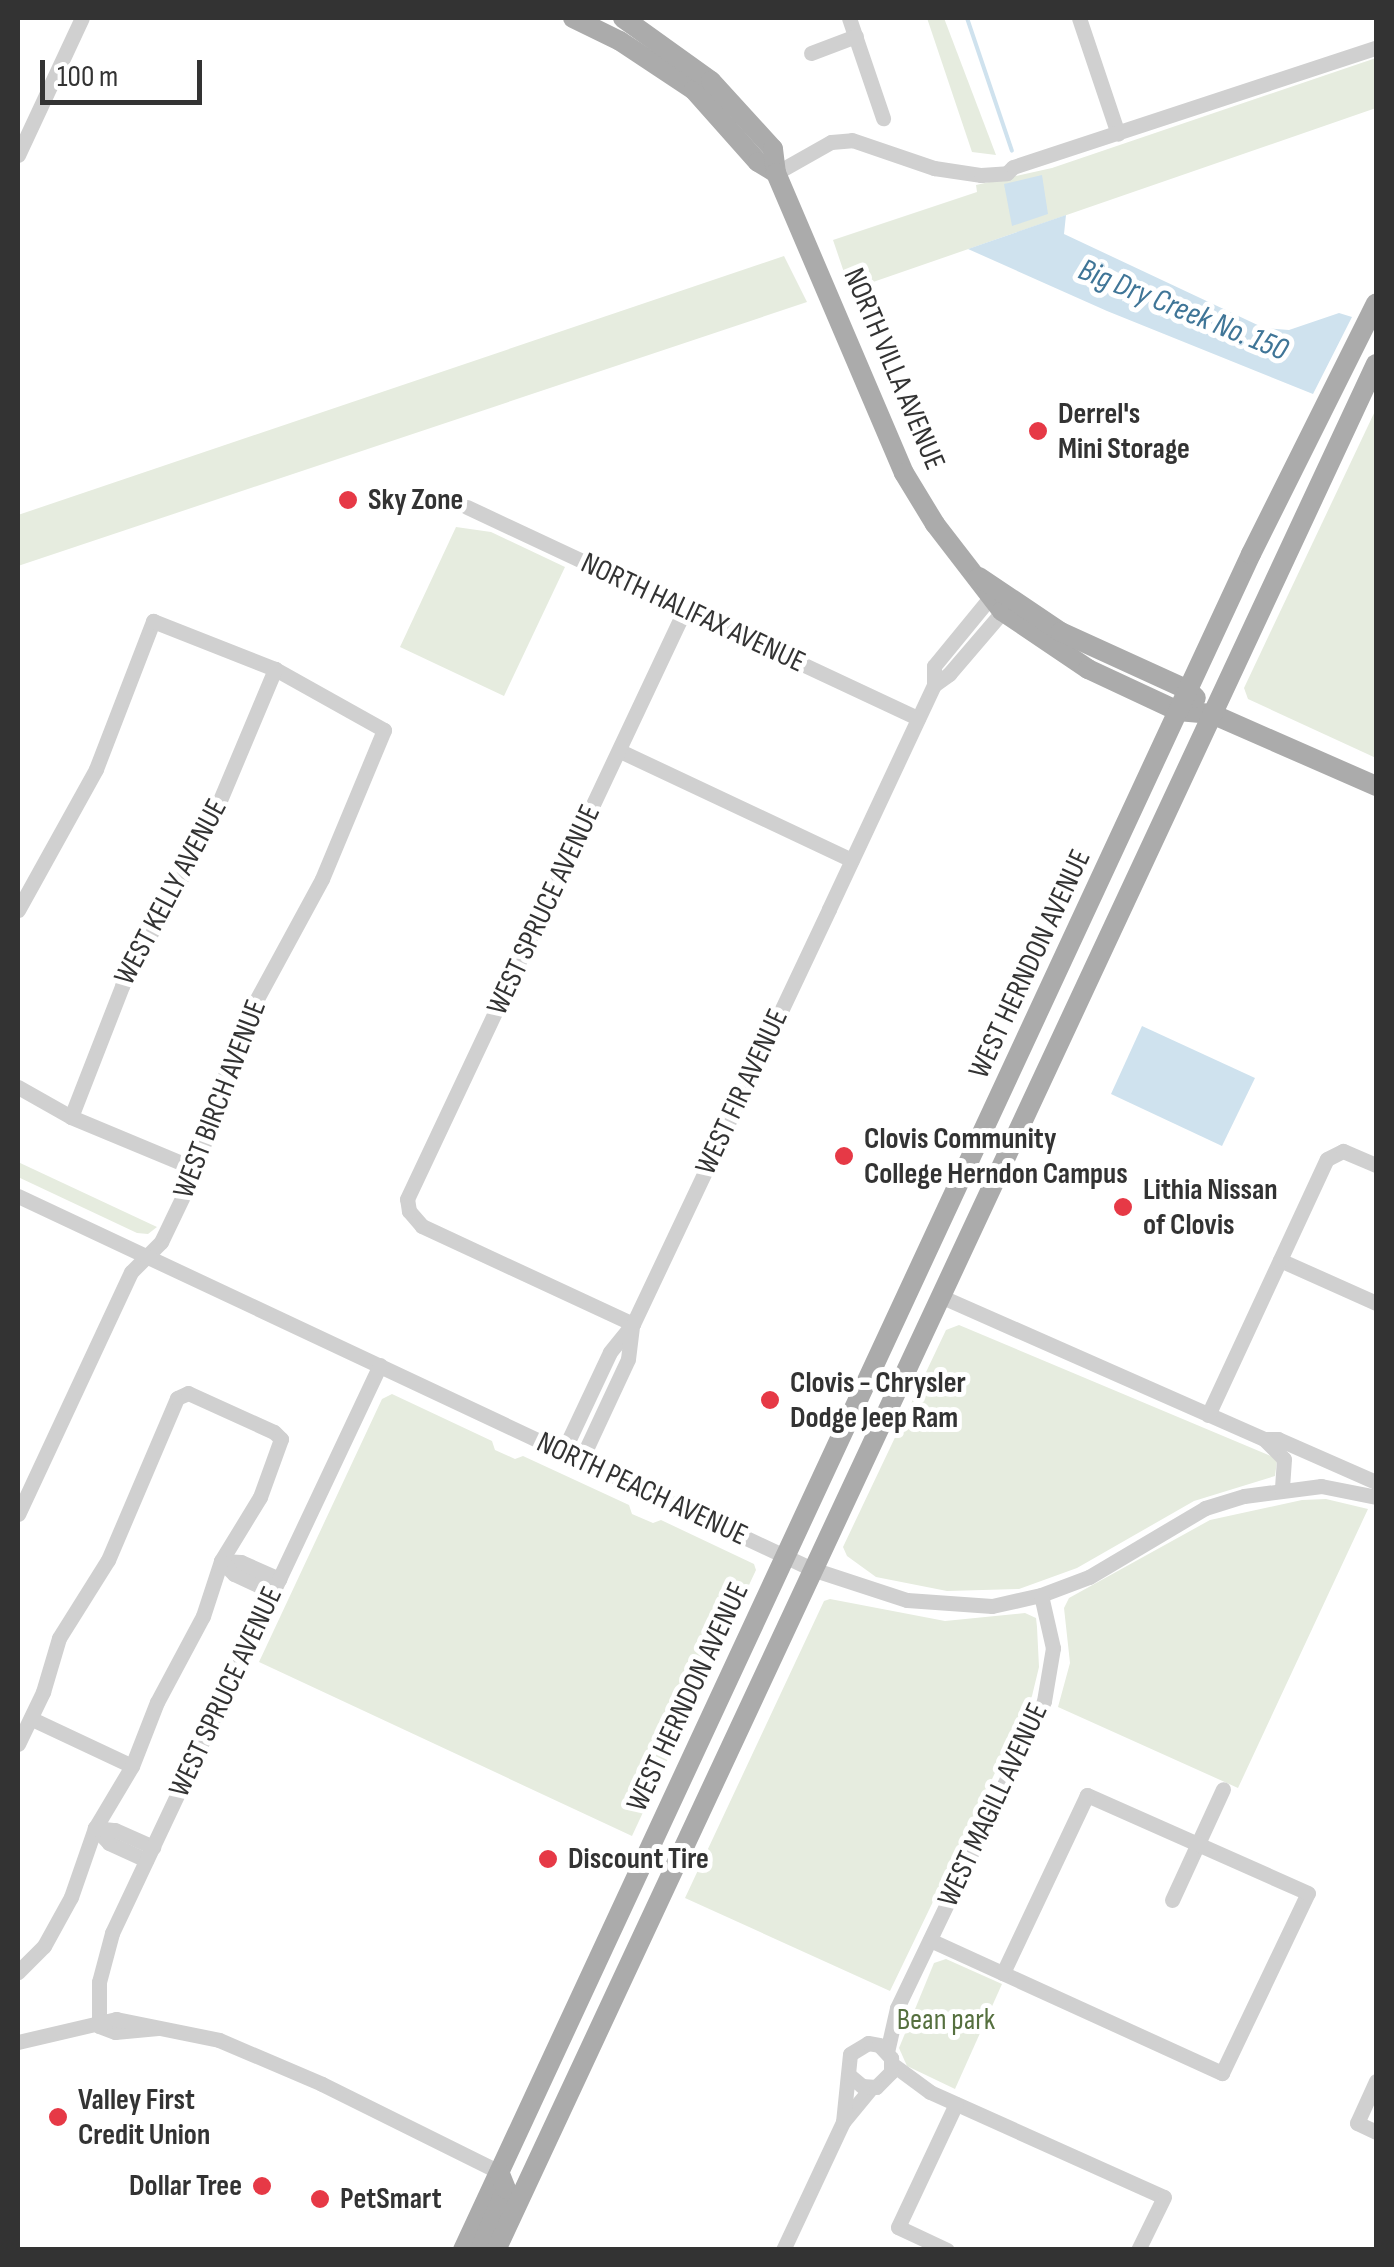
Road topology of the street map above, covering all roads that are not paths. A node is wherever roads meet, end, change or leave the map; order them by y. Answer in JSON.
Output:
{"nodes":[{"id":1,"x":82,"y":18,"type":"edge"},
{"id":2,"x":573,"y":18,"type":"edge"},
{"id":3,"x":622,"y":18,"type":"edge"},
{"id":4,"x":848,"y":18,"type":"edge"},
{"id":5,"x":1079,"y":18,"type":"edge"},
{"id":6,"x":856,"y":36,"type":"junction"},
{"id":7,"x":1376,"y":48,"type":"edge"},
{"id":8,"x":811,"y":53,"type":"dead end"},
{"id":9,"x":883,"y":118,"type":"dead end"},
{"id":10,"x":23,"y":129,"type":"edge"},
{"id":11,"x":1118,"y":134,"type":"junction"},
{"id":12,"x":18,"y":155,"type":"edge"},
{"id":13,"x":776,"y":173,"type":"junction"},
{"id":14,"x":1376,"y":302,"type":"edge"},
{"id":15,"x":1376,"y":364,"type":"edge"},
{"id":16,"x":467,"y":507,"type":"dead end"},
{"id":17,"x":1001,"y":599,"type":"junction"},
{"id":18,"x":685,"y":609,"type":"junction"},
{"id":19,"x":275,"y":669,"type":"junction"},
{"id":20,"x":1188,"y":690,"type":"junction"},
{"id":21,"x":1178,"y":711,"type":"junction"},
{"id":22,"x":1212,"y":714,"type":"junction"},
{"id":23,"x":918,"y":718,"type":"junction"},
{"id":24,"x":620,"y":752,"type":"junction"},
{"id":25,"x":1376,"y":786,"type":"edge"},
{"id":26,"x":852,"y":860,"type":"junction"},
{"id":27,"x":18,"y":910,"type":"edge"},
{"id":28,"x":1020,"y":1058,"type":"junction"},
{"id":29,"x":18,"y":1087,"type":"edge"},
{"id":30,"x":71,"y":1116,"type":"junction"},
{"id":31,"x":1376,"y":1164,"type":"edge"},
{"id":32,"x":196,"y":1169,"type":"junction"},
{"id":33,"x":18,"y":1196,"type":"edge"},
{"id":34,"x":146,"y":1257,"type":"junction"},
{"id":35,"x":1280,"y":1260,"type":"junction"},
{"id":36,"x":940,"y":1296,"type":"junction"},
{"id":37,"x":1376,"y":1302,"type":"edge"},
{"id":38,"x":633,"y":1324,"type":"junction"},
{"id":39,"x":380,"y":1366,"type":"junction"},
{"id":40,"x":1208,"y":1415,"type":"junction"},
{"id":41,"x":1264,"y":1439,"type":"junction"},
{"id":42,"x":563,"y":1452,"type":"junction"},
{"id":43,"x":581,"y":1460,"type":"junction"},
{"id":44,"x":1376,"y":1482,"type":"edge"},
{"id":45,"x":1282,"y":1489,"type":"junction"},
{"id":46,"x":1376,"y":1496,"type":"edge"},
{"id":47,"x":18,"y":1514,"type":"edge"},
{"id":48,"x":786,"y":1556,"type":"junction"},
{"id":49,"x":222,"y":1561,"type":"junction"},
{"id":50,"x":812,"y":1569,"type":"junction"},
{"id":51,"x":276,"y":1586,"type":"junction"},
{"id":52,"x":1041,"y":1595,"type":"junction"},
{"id":53,"x":32,"y":1719,"type":"junction"},
{"id":54,"x":18,"y":1744,"type":"edge"},
{"id":55,"x":132,"y":1766,"type":"junction"},
{"id":56,"x":1223,"y":1790,"type":"dead end"},
{"id":57,"x":96,"y":1828,"type":"junction"},
{"id":58,"x":1198,"y":1844,"type":"junction"},
{"id":59,"x":149,"y":1854,"type":"junction"},
{"id":60,"x":1172,"y":1900,"type":"dead end"},
{"id":61,"x":930,"y":1940,"type":"junction"},
{"id":62,"x":18,"y":1972,"type":"edge"},
{"id":63,"x":1003,"y":1973,"type":"junction"},
{"id":64,"x":898,"y":2008,"type":"junction"},
{"id":65,"x":99,"y":2026,"type":"junction"},
{"id":66,"x":18,"y":2042,"type":"edge"},
{"id":67,"x":868,"y":2044,"type":"junction"},
{"id":68,"x":890,"y":2058,"type":"junction"},
{"id":69,"x":850,"y":2076,"type":"junction"},
{"id":70,"x":1376,"y":2081,"type":"edge"},
{"id":71,"x":876,"y":2086,"type":"junction"},
{"id":72,"x":930,"y":2092,"type":"junction"},
{"id":73,"x":956,"y":2104,"type":"junction"},
{"id":74,"x":843,"y":2122,"type":"junction"},
{"id":75,"x":1376,"y":2132,"type":"edge"},
{"id":76,"x":499,"y":2172,"type":"junction"},
{"id":77,"x":463,"y":2250,"type":"edge"},
{"id":78,"x":480,"y":2250,"type":"edge"},
{"id":79,"x":496,"y":2250,"type":"edge"},
{"id":80,"x":783,"y":2250,"type":"edge"},
{"id":81,"x":947,"y":2250,"type":"edge"},
{"id":82,"x":1138,"y":2250,"type":"edge"}],
"edges":[{"from":1,"to":10,"type":"street"},
{"from":2,"to":13,"type":"main road"},
{"from":3,"to":13,"type":"main road","name":"NORTH VILLA AVENUE"},
{"from":4,"to":6,"type":"street"},
{"from":5,"to":11,"type":"street"},
{"from":6,"to":8,"type":"street"},
{"from":6,"to":9,"type":"street"},
{"from":7,"to":11,"type":"street"},
{"from":10,"to":12,"type":"street"},
{"from":11,"to":13,"type":"street"},
{"from":13,"to":17,"type":"main road","name":"NORTH VILLA AVENUE"},
{"from":14,"to":20,"type":"main road","name":"WEST HERNDON AVENUE"},
{"from":15,"to":22,"type":"main road","name":"WEST HERNDON AVENUE"},
{"from":16,"to":18,"type":"street","name":"NORTH HALIFAX AVENUE"},
{"from":17,"to":20,"type":"main road","name":"NORTH VILLA AVENUE"},
{"from":17,"to":21,"type":"main road","name":"NORTH VILLA AVENUE"},
{"from":17,"to":23,"type":"street","name":"WEST FIR AVENUE"},
{"from":18,"to":23,"type":"street","name":"NORTH HALIFAX AVENUE"},
{"from":18,"to":24,"type":"street","name":"WEST SPRUCE AVENUE"},
{"from":19,"to":27,"type":"street"},
{"from":19,"to":30,"type":"street","name":"WEST KELLY AVENUE"},
{"from":19,"to":32,"type":"street","name":"WEST BIRCH AVENUE"},
{"from":20,"to":21,"type":"main road","name":"WEST HERNDON AVENUE"},
{"from":20,"to":22,"type":"main road","name":"NORTH VILLA AVENUE"},
{"from":21,"to":22,"type":"main road","name":"NORTH VILLA AVENUE"},
{"from":21,"to":28,"type":"main road","name":"WEST HERNDON AVENUE"},
{"from":22,"to":25,"type":"main road","name":"NORTH VILLA AVENUE"},
{"from":22,"to":36,"type":"main road","name":"WEST HERNDON AVENUE"},
{"from":23,"to":26,"type":"street","name":"WEST FIR AVENUE"},
{"from":24,"to":26,"type":"street"},
{"from":24,"to":38,"type":"street","name":"WEST SPRUCE AVENUE"},
{"from":26,"to":38,"type":"street","name":"WEST FIR AVENUE"},
{"from":28,"to":36,"type":"main road"},
{"from":28,"to":48,"type":"main road","name":"WEST HERNDON AVENUE"},
{"from":29,"to":30,"type":"street"},
{"from":30,"to":32,"type":"street"},
{"from":31,"to":35,"type":"street"},
{"from":32,"to":34,"type":"street","name":"WEST BIRCH AVENUE"},
{"from":33,"to":34,"type":"street","name":"NORTH PEACH AVENUE"},
{"from":34,"to":39,"type":"street","name":"NORTH PEACH AVENUE"},
{"from":34,"to":47,"type":"street","name":"WEST BIRCH AVENUE"},
{"from":35,"to":37,"type":"street"},
{"from":35,"to":40,"type":"street"},
{"from":36,"to":40,"type":"street"},
{"from":36,"to":50,"type":"main road","name":"WEST HERNDON AVENUE"},
{"from":38,"to":42,"type":"street","name":"WEST FIR AVENUE"},
{"from":38,"to":43,"type":"street","name":"WEST FIR AVENUE"},
{"from":39,"to":42,"type":"street","name":"NORTH PEACH AVENUE"},
{"from":39,"to":51,"type":"street","name":"WEST SPRUCE AVENUE"},
{"from":40,"to":41,"type":"street"},
{"from":41,"to":44,"type":"street"},
{"from":41,"to":45,"type":"street"},
{"from":42,"to":43,"type":"street","name":"NORTH PEACH AVENUE"},
{"from":43,"to":48,"type":"street","name":"NORTH PEACH AVENUE"},
{"from":45,"to":46,"type":"street","name":"NORTH PEACH AVENUE"},
{"from":45,"to":52,"type":"street","name":"NORTH PEACH AVENUE"},
{"from":48,"to":50,"type":"street","name":"NORTH PEACH AVENUE"},
{"from":48,"to":76,"type":"main road","name":"WEST HERNDON AVENUE"},
{"from":49,"to":51,"type":"street"},
{"from":49,"to":53,"type":"street"},
{"from":49,"to":55,"type":"street"},
{"from":50,"to":52,"type":"street","name":"NORTH PEACH AVENUE"},
{"from":50,"to":79,"type":"main road","name":"WEST HERNDON AVENUE"},
{"from":51,"to":59,"type":"street","name":"WEST SPRUCE AVENUE"},
{"from":52,"to":61,"type":"street","name":"WEST MAGILL AVENUE"},
{"from":53,"to":54,"type":"street"},
{"from":53,"to":55,"type":"street"},
{"from":55,"to":57,"type":"street"},
{"from":56,"to":58,"type":"street"},
{"from":57,"to":59,"type":"street"},
{"from":57,"to":62,"type":"street"},
{"from":58,"to":60,"type":"street"},
{"from":58,"to":63,"type":"street"},
{"from":58,"to":63,"type":"street"},
{"from":59,"to":65,"type":"street","name":"WEST SPRUCE AVENUE"},
{"from":61,"to":63,"type":"street"},
{"from":61,"to":64,"type":"street","name":"WEST MAGILL AVENUE"},
{"from":64,"to":67,"type":"street","name":"WEST MAGILL AVENUE"},
{"from":64,"to":68,"type":"street","name":"WEST MAGILL AVENUE"},
{"from":65,"to":66,"type":"street"},
{"from":65,"to":76,"type":"street"},
{"from":67,"to":68,"type":"street"},
{"from":67,"to":69,"type":"street","name":"WEST MAGILL AVENUE"},
{"from":68,"to":71,"type":"street","name":"WEST MAGILL AVENUE"},
{"from":68,"to":72,"type":"street"},
{"from":69,"to":71,"type":"street"},
{"from":69,"to":74,"type":"street"},
{"from":70,"to":75,"type":"street"},
{"from":71,"to":72,"type":"street"},
{"from":71,"to":74,"type":"street"},
{"from":72,"to":73,"type":"street"},
{"from":73,"to":81,"type":"street"},
{"from":73,"to":82,"type":"street"},
{"from":74,"to":80,"type":"street"},
{"from":76,"to":77,"type":"main road","name":"WEST HERNDON AVENUE"},
{"from":76,"to":78,"type":"main road"}]}
